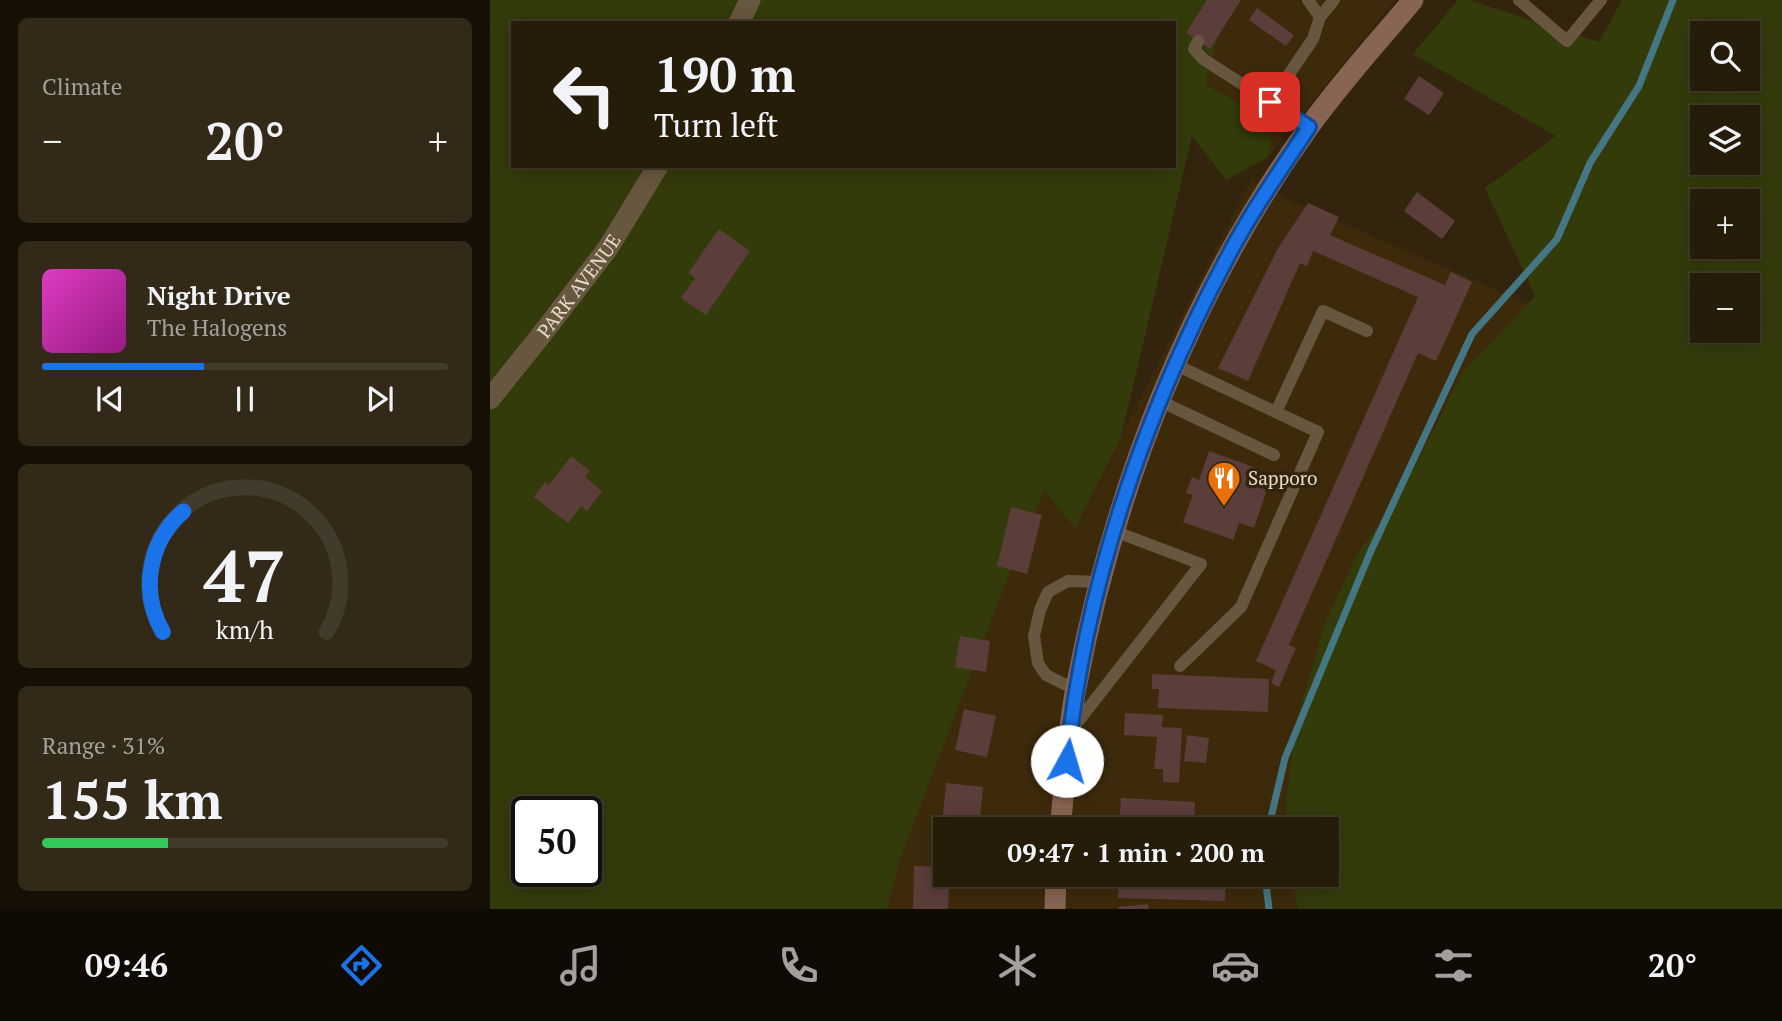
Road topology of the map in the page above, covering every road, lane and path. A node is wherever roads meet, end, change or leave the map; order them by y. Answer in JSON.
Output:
{"nodes":[{"id":1,"x":750,"y":0,"type":"edge"},
{"id":2,"x":1308,"y":0,"type":"edge"},
{"id":3,"x":1334,"y":0,"type":"edge"},
{"id":4,"x":1413,"y":0,"type":"edge"},
{"id":5,"x":1519,"y":0,"type":"edge"},
{"id":6,"x":1601,"y":0,"type":"edge"},
{"id":7,"x":1320,"y":17,"type":"junction"},
{"id":8,"x":740,"y":21,"type":"edge"},
{"id":9,"x":1198,"y":41,"type":"dead end"},
{"id":10,"x":1270,"y":102,"type":"junction"},
{"id":11,"x":1309,"y":127,"type":"junction"},
{"id":12,"x":656,"y":168,"type":"edge"},
{"id":13,"x":1367,"y":331,"type":"dead end"},
{"id":14,"x":1174,"y":364,"type":"junction"},
{"id":15,"x":490,"y":399,"type":"edge"},
{"id":16,"x":1160,"y":401,"type":"junction"},
{"id":17,"x":1276,"y":412,"type":"junction"},
{"id":18,"x":1274,"y":455,"type":"dead end"},
{"id":19,"x":1114,"y":531,"type":"junction"},
{"id":20,"x":1100,"y":582,"type":"junction"},
{"id":21,"x":1180,"y":666,"type":"dead end"},
{"id":22,"x":1076,"y":690,"type":"junction"},
{"id":23,"x":1069,"y":733,"type":"junction"},
{"id":24,"x":1060,"y":817,"type":"edge"},
{"id":25,"x":1056,"y":887,"type":"edge"},
{"id":26,"x":1055,"y":909,"type":"edge"}],
"edges":[{"from":1,"to":8,"type":"street"},
{"from":2,"to":7,"type":"lane"},
{"from":3,"to":7,"type":"lane"},
{"from":4,"to":11,"type":"main road"},
{"from":5,"to":6,"type":"lane"},
{"from":7,"to":10,"type":"lane"},
{"from":9,"to":10,"type":"lane"},
{"from":10,"to":11,"type":"lane"},
{"from":11,"to":14,"type":"main road"},
{"from":12,"to":15,"type":"street","name":"PARK AVENUE"},
{"from":13,"to":17,"type":"lane"},
{"from":14,"to":16,"type":"main road"},
{"from":14,"to":17,"type":"lane"},
{"from":16,"to":18,"type":"lane"},
{"from":16,"to":19,"type":"main road"},
{"from":17,"to":21,"type":"lane"},
{"from":19,"to":20,"type":"main road"},
{"from":19,"to":23,"type":"lane"},
{"from":20,"to":22,"type":"main road"},
{"from":20,"to":22,"type":"lane"},
{"from":22,"to":23,"type":"main road"},
{"from":23,"to":24,"type":"main road"},
{"from":25,"to":26,"type":"main road"}]}
